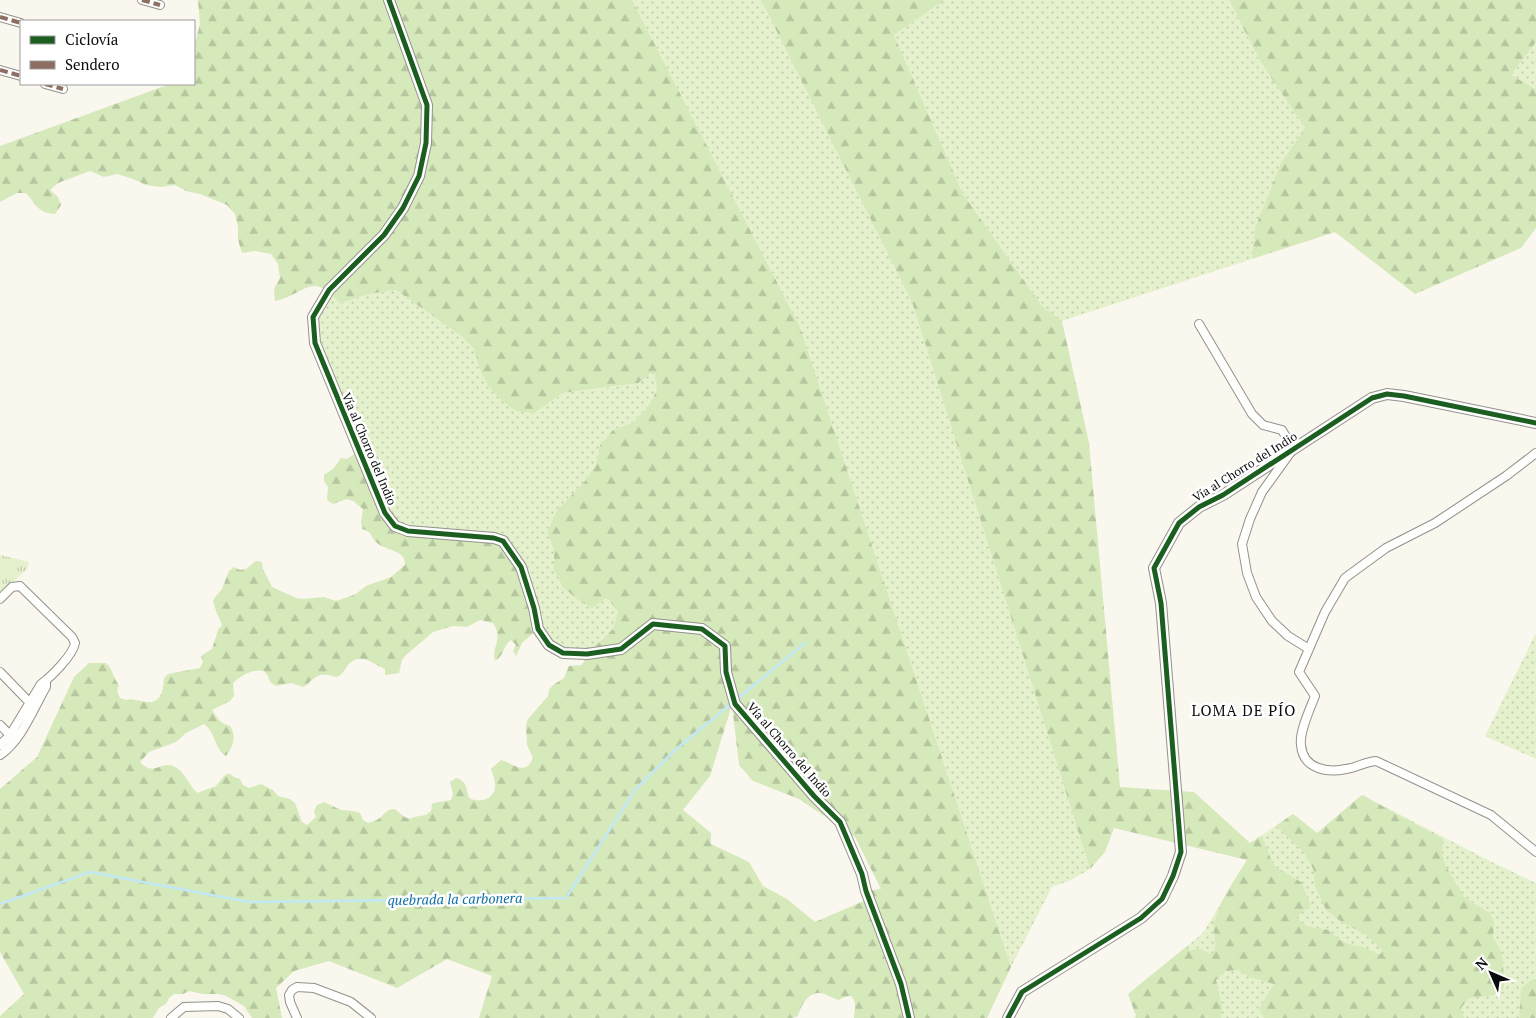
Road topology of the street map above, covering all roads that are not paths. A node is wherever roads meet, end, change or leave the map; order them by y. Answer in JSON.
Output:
{"nodes":[{"id":1,"x":142,"y":0,"type":"edge"},
{"id":2,"x":389,"y":0,"type":"edge"},
{"id":3,"x":160,"y":5,"type":"dead end"},
{"id":4,"x":0,"y":17,"type":"edge"},
{"id":5,"x":20,"y":23,"type":"edge"},
{"id":6,"x":0,"y":70,"type":"edge"},
{"id":7,"x":20,"y":76,"type":"edge"},
{"id":8,"x":49,"y":85,"type":"edge"},
{"id":9,"x":63,"y":89,"type":"dead end"},
{"id":10,"x":1199,"y":324,"type":"dead end"},
{"id":11,"x":1536,"y":423,"type":"edge"},
{"id":12,"x":1294,"y":449,"type":"junction"},
{"id":13,"x":1536,"y":453,"type":"edge"},
{"id":14,"x":0,"y":599,"type":"edge"},
{"id":15,"x":1309,"y":648,"type":"junction"},
{"id":16,"x":0,"y":672,"type":"edge"},
{"id":17,"x":33,"y":705,"type":"junction"},
{"id":18,"x":0,"y":725,"type":"edge"},
{"id":19,"x":13,"y":738,"type":"junction"},
{"id":20,"x":0,"y":745,"type":"edge"},
{"id":21,"x":0,"y":755,"type":"edge"},
{"id":22,"x":1536,"y":852,"type":"edge"},
{"id":23,"x":171,"y":1018,"type":"edge"},
{"id":24,"x":239,"y":1018,"type":"edge"},
{"id":25,"x":297,"y":1018,"type":"edge"},
{"id":26,"x":371,"y":1018,"type":"edge"},
{"id":27,"x":909,"y":1018,"type":"edge"},
{"id":28,"x":1008,"y":1018,"type":"edge"}],
"edges":[{"from":1,"to":3,"type":"street"},
{"from":2,"to":27,"type":"street","name":"Vía al Chorro del Indio"},
{"from":4,"to":5,"type":"street"},
{"from":6,"to":7,"type":"street"},
{"from":8,"to":9,"type":"street"},
{"from":10,"to":12,"type":"street"},
{"from":11,"to":12,"type":"street","name":"Vía al Chorro del Indio"},
{"from":12,"to":15,"type":"street"},
{"from":12,"to":28,"type":"street","name":"Vía al Chorro del Indio"},
{"from":13,"to":15,"type":"street"},
{"from":14,"to":17,"type":"street"},
{"from":15,"to":22,"type":"street"},
{"from":16,"to":17,"type":"street"},
{"from":17,"to":19,"type":"street"},
{"from":18,"to":19,"type":"street"},
{"from":19,"to":20,"type":"street"},
{"from":19,"to":21,"type":"street"},
{"from":23,"to":24,"type":"street"},
{"from":25,"to":26,"type":"street"}]}
